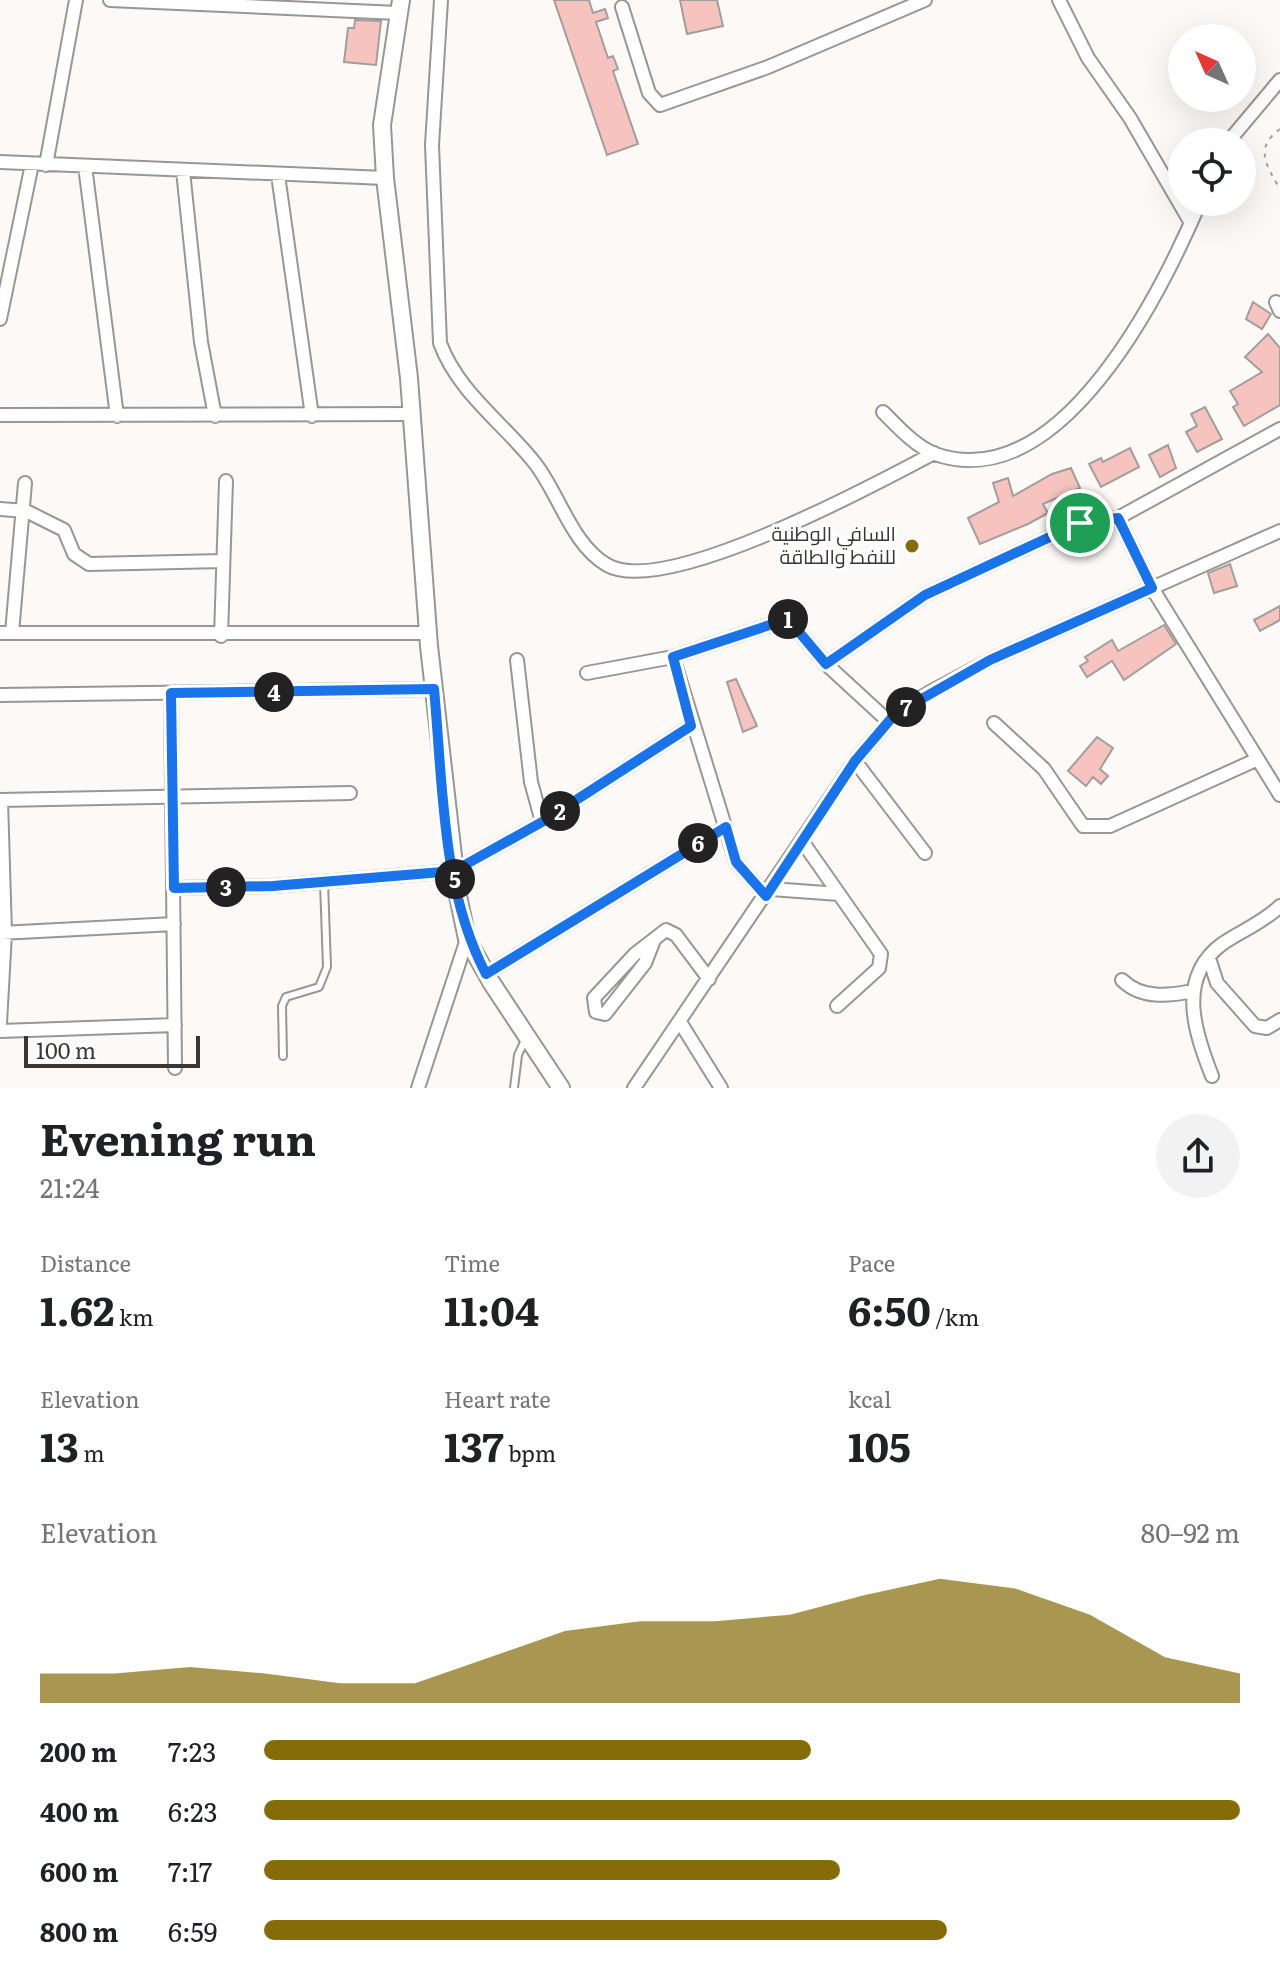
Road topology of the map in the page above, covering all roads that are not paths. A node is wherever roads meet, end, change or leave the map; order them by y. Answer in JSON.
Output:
{"nodes":[{"id":1,"x":76,"y":0,"type":"edge"},
{"id":2,"x":110,"y":0,"type":"edge"},
{"id":3,"x":135,"y":0,"type":"edge"},
{"id":4,"x":441,"y":0,"type":"edge"},
{"id":5,"x":925,"y":0,"type":"edge"},
{"id":6,"x":1059,"y":0,"type":"edge"},
{"id":7,"x":399,"y":6,"type":"edge"},
{"id":8,"x":622,"y":7,"type":"dead end"},
{"id":9,"x":1280,"y":80,"type":"edge"},
{"id":10,"x":1240,"y":128,"type":"edge"},
{"id":11,"x":0,"y":162,"type":"edge"},
{"id":12,"x":32,"y":164,"type":"junction"},
{"id":13,"x":46,"y":165,"type":"junction"},
{"id":14,"x":85,"y":166,"type":"junction"},
{"id":15,"x":183,"y":171,"type":"junction"},
{"id":16,"x":278,"y":175,"type":"junction"},
{"id":17,"x":385,"y":178,"type":"junction"},
{"id":18,"x":1194,"y":216,"type":"edge"},
{"id":19,"x":1191,"y":223,"type":"junction"},
{"id":20,"x":0,"y":319,"type":"edge"},
{"id":21,"x":883,"y":412,"type":"dead end"},
{"id":22,"x":412,"y":414,"type":"junction"},
{"id":23,"x":0,"y":415,"type":"edge"},
{"id":24,"x":117,"y":416,"type":"junction"},
{"id":25,"x":215,"y":416,"type":"junction"},
{"id":26,"x":312,"y":416,"type":"junction"},
{"id":27,"x":1280,"y":429,"type":"edge"},
{"id":28,"x":934,"y":453,"type":"junction"},
{"id":29,"x":226,"y":481,"type":"dead end"},
{"id":30,"x":25,"y":483,"type":"dead end"},
{"id":31,"x":0,"y":509,"type":"edge"},
{"id":32,"x":22,"y":510,"type":"junction"},
{"id":33,"x":1118,"y":518,"type":"junction"},
{"id":34,"x":1280,"y":531,"type":"edge"},
{"id":35,"x":223,"y":561,"type":"junction"},
{"id":36,"x":1152,"y":588,"type":"junction"},
{"id":37,"x":6,"y":633,"type":"edge"},
{"id":38,"x":429,"y":633,"type":"junction"},
{"id":39,"x":221,"y":636,"type":"junction"},
{"id":40,"x":673,"y":657,"type":"junction"},
{"id":41,"x":517,"y":660,"type":"dead end"},
{"id":42,"x":826,"y":664,"type":"junction"},
{"id":43,"x":587,"y":673,"type":"dead end"},
{"id":44,"x":434,"y":689,"type":"junction"},
{"id":45,"x":171,"y":693,"type":"junction"},
{"id":46,"x":0,"y":695,"type":"edge"},
{"id":47,"x":888,"y":721,"type":"junction"},
{"id":48,"x":994,"y":723,"type":"dead end"},
{"id":49,"x":691,"y":726,"type":"junction"},
{"id":50,"x":1258,"y":759,"type":"junction"},
{"id":51,"x":855,"y":761,"type":"junction"},
{"id":52,"x":350,"y":793,"type":"dead end"},
{"id":53,"x":1280,"y":795,"type":"edge"},
{"id":54,"x":173,"y":797,"type":"junction"},
{"id":55,"x":0,"y":800,"type":"edge"},
{"id":56,"x":542,"y":822,"type":"junction"},
{"id":57,"x":726,"y":827,"type":"junction"},
{"id":58,"x":802,"y":841,"type":"junction"},
{"id":59,"x":925,"y":853,"type":"dead end"},
{"id":60,"x":454,"y":871,"type":"junction"},
{"id":61,"x":324,"y":881,"type":"junction"},
{"id":62,"x":174,"y":888,"type":"junction"},
{"id":63,"x":768,"y":892,"type":"junction"},
{"id":64,"x":839,"y":894,"type":"junction"},
{"id":65,"x":1280,"y":906,"type":"edge"},
{"id":66,"x":174,"y":924,"type":"junction"},
{"id":67,"x":3,"y":933,"type":"edge"},
{"id":68,"x":467,"y":939,"type":"junction"},
{"id":69,"x":654,"y":940,"type":"junction"},
{"id":70,"x":1209,"y":958,"type":"junction"},
{"id":71,"x":486,"y":974,"type":"junction"},
{"id":72,"x":709,"y":979,"type":"junction"},
{"id":73,"x":1122,"y":980,"type":"dead end"},
{"id":74,"x":1193,"y":991,"type":"junction"},
{"id":75,"x":837,"y":1006,"type":"dead end"},
{"id":76,"x":1280,"y":1020,"type":"edge"},
{"id":77,"x":680,"y":1022,"type":"junction"},
{"id":78,"x":0,"y":1023,"type":"edge"},
{"id":79,"x":175,"y":1025,"type":"junction"},
{"id":80,"x":0,"y":1031,"type":"edge"},
{"id":81,"x":527,"y":1037,"type":"junction"},
{"id":82,"x":283,"y":1056,"type":"dead end"},
{"id":83,"x":175,"y":1068,"type":"dead end"},
{"id":84,"x":1212,"y":1076,"type":"dead end"},
{"id":85,"x":418,"y":1088,"type":"edge"},
{"id":86,"x":514,"y":1088,"type":"edge"},
{"id":87,"x":561,"y":1088,"type":"edge"},
{"id":88,"x":634,"y":1088,"type":"edge"},
{"id":89,"x":721,"y":1088,"type":"edge"}],
"edges":[{"from":1,"to":13,"type":"street"},
{"from":2,"to":3,"type":"street"},
{"from":3,"to":7,"type":"street"},
{"from":4,"to":28,"type":"street"},
{"from":5,"to":8,"type":"street"},
{"from":6,"to":19,"type":"street"},
{"from":7,"to":17,"type":"main road"},
{"from":9,"to":10,"type":"street"},
{"from":11,"to":12,"type":"street"},
{"from":12,"to":13,"type":"street"},
{"from":12,"to":20,"type":"street"},
{"from":13,"to":14,"type":"street"},
{"from":14,"to":15,"type":"street"},
{"from":14,"to":24,"type":"street"},
{"from":15,"to":16,"type":"street"},
{"from":15,"to":25,"type":"street"},
{"from":16,"to":17,"type":"street"},
{"from":16,"to":26,"type":"street"},
{"from":17,"to":22,"type":"main road"},
{"from":18,"to":19,"type":"street"},
{"from":19,"to":28,"type":"street"},
{"from":21,"to":28,"type":"street"},
{"from":22,"to":26,"type":"street"},
{"from":22,"to":38,"type":"main road"},
{"from":23,"to":24,"type":"street"},
{"from":24,"to":25,"type":"street"},
{"from":25,"to":26,"type":"street"},
{"from":27,"to":33,"type":"street"},
{"from":29,"to":35,"type":"street"},
{"from":30,"to":32,"type":"street"},
{"from":31,"to":32,"type":"street"},
{"from":32,"to":35,"type":"street"},
{"from":32,"to":37,"type":"street"},
{"from":33,"to":36,"type":"street"},
{"from":33,"to":42,"type":"street"},
{"from":34,"to":36,"type":"street"},
{"from":35,"to":39,"type":"street"},
{"from":36,"to":47,"type":"street"},
{"from":36,"to":50,"type":"street"},
{"from":37,"to":39,"type":"street"},
{"from":38,"to":39,"type":"street"},
{"from":38,"to":44,"type":"main road"},
{"from":40,"to":42,"type":"street"},
{"from":40,"to":43,"type":"street"},
{"from":40,"to":49,"type":"street"},
{"from":41,"to":56,"type":"street"},
{"from":42,"to":47,"type":"street"},
{"from":44,"to":45,"type":"street"},
{"from":44,"to":60,"type":"main road"},
{"from":45,"to":46,"type":"street"},
{"from":45,"to":54,"type":"street"},
{"from":47,"to":51,"type":"street"},
{"from":48,"to":50,"type":"street"},
{"from":49,"to":56,"type":"street"},
{"from":49,"to":57,"type":"street"},
{"from":50,"to":53,"type":"street"},
{"from":51,"to":58,"type":"street"},
{"from":51,"to":59,"type":"street"},
{"from":52,"to":54,"type":"street"},
{"from":54,"to":55,"type":"street"},
{"from":54,"to":62,"type":"street"},
{"from":55,"to":67,"type":"street"},
{"from":56,"to":60,"type":"street"},
{"from":57,"to":63,"type":"street"},
{"from":57,"to":71,"type":"street"},
{"from":58,"to":63,"type":"street"},
{"from":58,"to":64,"type":"street"},
{"from":60,"to":61,"type":"street"},
{"from":60,"to":68,"type":"main road"},
{"from":61,"to":62,"type":"street"},
{"from":61,"to":82,"type":"lane"},
{"from":62,"to":66,"type":"street"},
{"from":63,"to":64,"type":"street"},
{"from":63,"to":72,"type":"street"},
{"from":64,"to":75,"type":"street"},
{"from":65,"to":70,"type":"street"},
{"from":66,"to":67,"type":"street"},
{"from":66,"to":79,"type":"street"},
{"from":67,"to":78,"type":"street"},
{"from":68,"to":71,"type":"main road"},
{"from":68,"to":85,"type":"street"},
{"from":69,"to":69,"type":"street"},
{"from":69,"to":72,"type":"street"},
{"from":70,"to":74,"type":"street"},
{"from":70,"to":76,"type":"street"},
{"from":71,"to":81,"type":"main road"},
{"from":72,"to":77,"type":"street"},
{"from":73,"to":74,"type":"street"},
{"from":74,"to":84,"type":"street"},
{"from":77,"to":88,"type":"street"},
{"from":77,"to":89,"type":"street"},
{"from":79,"to":80,"type":"street"},
{"from":79,"to":83,"type":"street"},
{"from":81,"to":86,"type":"lane"},
{"from":81,"to":87,"type":"main road"}]}
